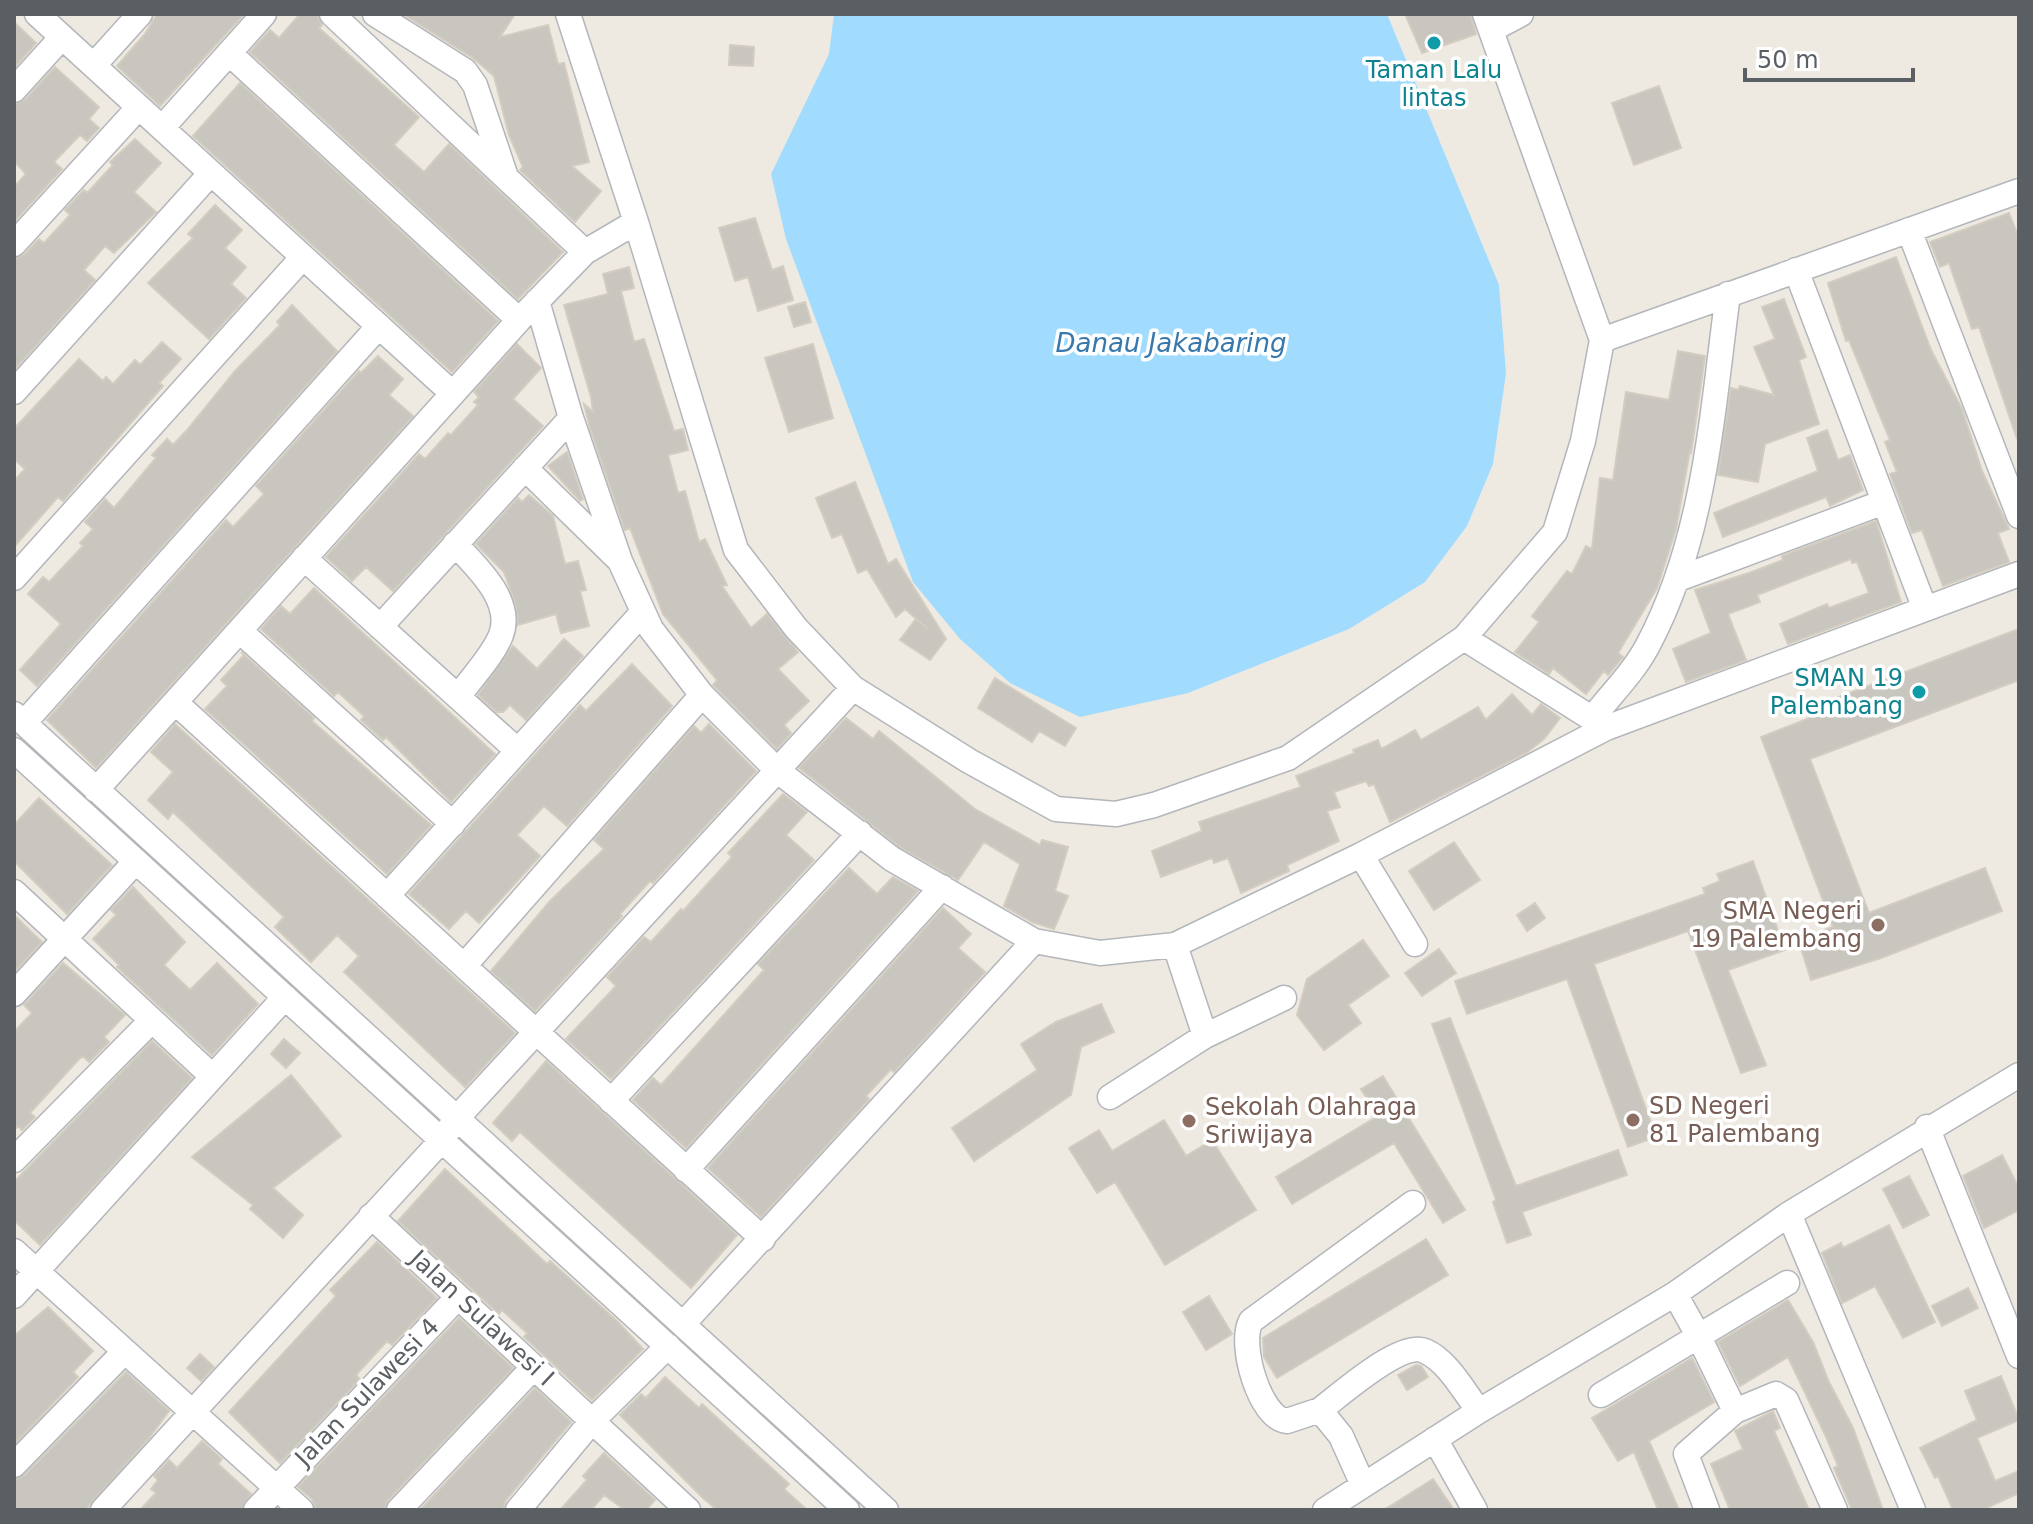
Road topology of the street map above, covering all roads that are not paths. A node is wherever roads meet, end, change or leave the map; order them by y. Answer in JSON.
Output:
{"nodes":[{"id":1,"x":37,"y":14,"type":"edge"},
{"id":2,"x":140,"y":14,"type":"edge"},
{"id":3,"x":264,"y":14,"type":"edge"},
{"id":4,"x":332,"y":14,"type":"edge"},
{"id":5,"x":375,"y":14,"type":"edge"},
{"id":6,"x":568,"y":14,"type":"edge"},
{"id":7,"x":1521,"y":14,"type":"edge"},
{"id":8,"x":1488,"y":22,"type":"edge"},
{"id":9,"x":62,"y":37,"type":"junction"},
{"id":10,"x":229,"y":53,"type":"junction"},
{"id":11,"x":94,"y":65,"type":"junction"},
{"id":12,"x":14,"y":90,"type":"edge"},
{"id":13,"x":139,"y":107,"type":"junction"},
{"id":14,"x":162,"y":128,"type":"junction"},
{"id":15,"x":211,"y":173,"type":"junction"},
{"id":16,"x":507,"y":179,"type":"junction"},
{"id":17,"x":2019,"y":191,"type":"edge"},
{"id":18,"x":636,"y":222,"type":"junction"},
{"id":19,"x":1909,"y":230,"type":"junction"},
{"id":20,"x":14,"y":244,"type":"edge"},
{"id":21,"x":585,"y":252,"type":"junction"},
{"id":22,"x":303,"y":257,"type":"junction"},
{"id":23,"x":1796,"y":270,"type":"junction"},
{"id":24,"x":1728,"y":294,"type":"junction"},
{"id":25,"x":537,"y":301,"type":"junction"},
{"id":26,"x":519,"y":320,"type":"junction"},
{"id":27,"x":379,"y":326,"type":"junction"},
{"id":28,"x":1602,"y":340,"type":"junction"},
{"id":29,"x":14,"y":392,"type":"edge"},
{"id":30,"x":451,"y":392,"type":"junction"},
{"id":31,"x":571,"y":418,"type":"junction"},
{"id":32,"x":525,"y":468,"type":"junction"},
{"id":33,"x":1884,"y":502,"type":"junction"},
{"id":34,"x":2019,"y":516,"type":"edge"},
{"id":35,"x":455,"y":544,"type":"junction"},
{"id":36,"x":304,"y":558,"type":"junction"},
{"id":37,"x":620,"y":561,"type":"junction"},
{"id":38,"x":2019,"y":574,"type":"edge"},
{"id":39,"x":14,"y":578,"type":"edge"},
{"id":40,"x":1678,"y":579,"type":"junction"},
{"id":41,"x":1925,"y":609,"type":"junction"},
{"id":42,"x":643,"y":612,"type":"junction"},
{"id":43,"x":380,"y":627,"type":"junction"},
{"id":44,"x":240,"y":631,"type":"junction"},
{"id":45,"x":1464,"y":638,"type":"junction"},
{"id":46,"x":853,"y":688,"type":"junction"},
{"id":47,"x":702,"y":695,"type":"junction"},
{"id":48,"x":458,"y":697,"type":"junction"},
{"id":49,"x":176,"y":703,"type":"junction"},
{"id":50,"x":19,"y":718,"type":"edge"},
{"id":51,"x":1599,"y":723,"type":"junction"},
{"id":52,"x":14,"y":750,"type":"edge"},
{"id":53,"x":518,"y":751,"type":"junction"},
{"id":54,"x":778,"y":771,"type":"junction"},
{"id":55,"x":96,"y":790,"type":"junction"},
{"id":56,"x":453,"y":824,"type":"junction"},
{"id":57,"x":860,"y":833,"type":"junction"},
{"id":58,"x":1361,"y":855,"type":"junction"},
{"id":59,"x":136,"y":861,"type":"junction"},
{"id":60,"x":942,"y":887,"type":"junction"},
{"id":61,"x":14,"y":892,"type":"edge"},
{"id":62,"x":387,"y":896,"type":"junction"},
{"id":63,"x":64,"y":939,"type":"junction"},
{"id":64,"x":1034,"y":941,"type":"junction"},
{"id":65,"x":1415,"y":944,"type":"dead end"},
{"id":66,"x":1175,"y":945,"type":"junction"},
{"id":67,"x":464,"y":966,"type":"junction"},
{"id":68,"x":14,"y":994,"type":"edge"},
{"id":69,"x":285,"y":997,"type":"junction"},
{"id":70,"x":1284,"y":998,"type":"dead end"},
{"id":71,"x":152,"y":1020,"type":"junction"},
{"id":72,"x":538,"y":1033,"type":"junction"},
{"id":73,"x":1205,"y":1036,"type":"junction"},
{"id":74,"x":2019,"y":1075,"type":"edge"},
{"id":75,"x":212,"y":1076,"type":"junction"},
{"id":76,"x":1110,"y":1097,"type":"dead end"},
{"id":77,"x":611,"y":1101,"type":"junction"},
{"id":78,"x":456,"y":1119,"type":"junction"},
{"id":79,"x":1927,"y":1127,"type":"junction"},
{"id":80,"x":441,"y":1141,"type":"junction"},
{"id":81,"x":14,"y":1160,"type":"edge"},
{"id":82,"x":686,"y":1170,"type":"junction"},
{"id":83,"x":1413,"y":1203,"type":"dead end"},
{"id":84,"x":1789,"y":1214,"type":"junction"},
{"id":85,"x":371,"y":1216,"type":"junction"},
{"id":86,"x":763,"y":1239,"type":"junction"},
{"id":87,"x":14,"y":1251,"type":"edge"},
{"id":88,"x":36,"y":1272,"type":"junction"},
{"id":89,"x":1787,"y":1283,"type":"dead end"},
{"id":90,"x":1675,"y":1294,"type":"junction"},
{"id":91,"x":14,"y":1296,"type":"edge"},
{"id":92,"x":458,"y":1297,"type":"junction"},
{"id":93,"x":683,"y":1324,"type":"junction"},
{"id":94,"x":1699,"y":1337,"type":"junction"},
{"id":95,"x":668,"y":1346,"type":"junction"},
{"id":96,"x":125,"y":1351,"type":"junction"},
{"id":97,"x":2019,"y":1356,"type":"edge"},
{"id":98,"x":534,"y":1367,"type":"junction"},
{"id":99,"x":1601,"y":1395,"type":"dead end"},
{"id":100,"x":1320,"y":1410,"type":"junction"},
{"id":101,"x":1479,"y":1411,"type":"junction"},
{"id":102,"x":1735,"y":1411,"type":"junction"},
{"id":103,"x":194,"y":1412,"type":"junction"},
{"id":104,"x":592,"y":1421,"type":"junction"},
{"id":105,"x":1435,"y":1439,"type":"junction"},
{"id":106,"x":14,"y":1465,"type":"edge"},
{"id":107,"x":1363,"y":1485,"type":"junction"},
{"id":108,"x":277,"y":1488,"type":"junction"},
{"id":109,"x":681,"y":1508,"type":"edge"},
{"id":110,"x":103,"y":1510,"type":"edge"},
{"id":111,"x":256,"y":1510,"type":"edge"},
{"id":112,"x":301,"y":1510,"type":"edge"},
{"id":113,"x":399,"y":1510,"type":"edge"},
{"id":114,"x":518,"y":1510,"type":"edge"},
{"id":115,"x":847,"y":1510,"type":"edge"},
{"id":116,"x":886,"y":1510,"type":"edge"},
{"id":117,"x":1325,"y":1510,"type":"edge"},
{"id":118,"x":1475,"y":1510,"type":"edge"},
{"id":119,"x":1707,"y":1510,"type":"edge"},
{"id":120,"x":1835,"y":1510,"type":"edge"},
{"id":121,"x":1913,"y":1510,"type":"edge"}],
"edges":[{"from":1,"to":9,"type":"street"},
{"from":2,"to":11,"type":"street"},
{"from":3,"to":10,"type":"street"},
{"from":4,"to":16,"type":"street"},
{"from":5,"to":16,"type":"street"},
{"from":6,"to":18,"type":"street"},
{"from":7,"to":8,"type":"street"},
{"from":8,"to":28,"type":"street"},
{"from":9,"to":11,"type":"street"},
{"from":9,"to":12,"type":"street"},
{"from":10,"to":14,"type":"street"},
{"from":10,"to":26,"type":"street"},
{"from":11,"to":13,"type":"street"},
{"from":13,"to":14,"type":"street"},
{"from":13,"to":20,"type":"street"},
{"from":14,"to":15,"type":"street"},
{"from":15,"to":22,"type":"street"},
{"from":15,"to":29,"type":"street"},
{"from":16,"to":21,"type":"street"},
{"from":17,"to":19,"type":"street"},
{"from":18,"to":21,"type":"street"},
{"from":18,"to":46,"type":"street"},
{"from":19,"to":23,"type":"street"},
{"from":19,"to":34,"type":"street"},
{"from":21,"to":25,"type":"street"},
{"from":22,"to":27,"type":"street"},
{"from":22,"to":39,"type":"street"},
{"from":23,"to":24,"type":"street"},
{"from":23,"to":33,"type":"street"},
{"from":24,"to":28,"type":"street"},
{"from":24,"to":40,"type":"street"},
{"from":25,"to":26,"type":"street"},
{"from":25,"to":31,"type":"street"},
{"from":26,"to":30,"type":"street"},
{"from":27,"to":30,"type":"street"},
{"from":27,"to":50,"type":"street"},
{"from":28,"to":45,"type":"street"},
{"from":30,"to":36,"type":"street"},
{"from":31,"to":32,"type":"street"},
{"from":31,"to":37,"type":"street"},
{"from":32,"to":35,"type":"street"},
{"from":32,"to":37,"type":"street"},
{"from":33,"to":40,"type":"street"},
{"from":33,"to":41,"type":"street"},
{"from":35,"to":43,"type":"street"},
{"from":35,"to":48,"type":"street"},
{"from":36,"to":43,"type":"street"},
{"from":36,"to":44,"type":"street"},
{"from":37,"to":42,"type":"street"},
{"from":38,"to":41,"type":"street"},
{"from":40,"to":51,"type":"street"},
{"from":41,"to":51,"type":"street"},
{"from":42,"to":47,"type":"street"},
{"from":42,"to":53,"type":"street"},
{"from":43,"to":48,"type":"street"},
{"from":44,"to":49,"type":"street"},
{"from":44,"to":56,"type":"street"},
{"from":45,"to":46,"type":"street"},
{"from":45,"to":51,"type":"street"},
{"from":46,"to":54,"type":"street"},
{"from":47,"to":54,"type":"street"},
{"from":47,"to":67,"type":"street"},
{"from":48,"to":53,"type":"street"},
{"from":49,"to":55,"type":"street"},
{"from":49,"to":62,"type":"street"},
{"from":50,"to":55,"type":"street"},
{"from":51,"to":58,"type":"street"},
{"from":52,"to":59,"type":"street"},
{"from":53,"to":56,"type":"street"},
{"from":54,"to":57,"type":"street"},
{"from":54,"to":72,"type":"street"},
{"from":55,"to":78,"type":"street"},
{"from":56,"to":62,"type":"street"},
{"from":57,"to":60,"type":"street"},
{"from":57,"to":77,"type":"street"},
{"from":58,"to":65,"type":"street"},
{"from":58,"to":66,"type":"street"},
{"from":59,"to":63,"type":"street"},
{"from":59,"to":69,"type":"street"},
{"from":60,"to":64,"type":"street"},
{"from":60,"to":82,"type":"street"},
{"from":61,"to":63,"type":"street"},
{"from":62,"to":67,"type":"street"},
{"from":63,"to":68,"type":"street"},
{"from":63,"to":71,"type":"street"},
{"from":64,"to":66,"type":"street"},
{"from":64,"to":86,"type":"street"},
{"from":66,"to":73,"type":"street"},
{"from":67,"to":72,"type":"street"},
{"from":69,"to":75,"type":"street"},
{"from":69,"to":80,"type":"street"},
{"from":70,"to":73,"type":"street"},
{"from":71,"to":75,"type":"street"},
{"from":71,"to":81,"type":"street"},
{"from":72,"to":77,"type":"street"},
{"from":72,"to":78,"type":"street"},
{"from":73,"to":76,"type":"street"},
{"from":74,"to":79,"type":"street"},
{"from":75,"to":88,"type":"street"},
{"from":77,"to":82,"type":"street"},
{"from":78,"to":80,"type":"street"},
{"from":78,"to":93,"type":"street"},
{"from":79,"to":84,"type":"street"},
{"from":79,"to":97,"type":"street"},
{"from":80,"to":85,"type":"street"},
{"from":80,"to":95,"type":"street"},
{"from":82,"to":86,"type":"street"},
{"from":83,"to":100,"type":"street"},
{"from":84,"to":90,"type":"street"},
{"from":84,"to":121,"type":"street"},
{"from":85,"to":92,"type":"street","name":"Jalan Sulawesi I"},
{"from":85,"to":103,"type":"street"},
{"from":86,"to":93,"type":"street"},
{"from":87,"to":88,"type":"street"},
{"from":88,"to":91,"type":"street"},
{"from":88,"to":96,"type":"street"},
{"from":89,"to":94,"type":"street"},
{"from":90,"to":94,"type":"street"},
{"from":90,"to":101,"type":"street"},
{"from":92,"to":98,"type":"street","name":"Jalan Sulawesi I"},
{"from":92,"to":108,"type":"street","name":"Jalan Sulawesi 4"},
{"from":93,"to":116,"type":"street"},
{"from":94,"to":99,"type":"street"},
{"from":94,"to":102,"type":"street"},
{"from":95,"to":104,"type":"street"},
{"from":95,"to":115,"type":"street"},
{"from":96,"to":103,"type":"street"},
{"from":96,"to":106,"type":"street"},
{"from":98,"to":104,"type":"street","name":"Jalan Sulawesi I"},
{"from":98,"to":113,"type":"street"},
{"from":100,"to":101,"type":"street"},
{"from":100,"to":107,"type":"street"},
{"from":101,"to":105,"type":"street"},
{"from":102,"to":119,"type":"street"},
{"from":102,"to":120,"type":"street"},
{"from":103,"to":108,"type":"street"},
{"from":103,"to":110,"type":"street"},
{"from":104,"to":109,"type":"street","name":"Jalan Sulawesi I"},
{"from":104,"to":114,"type":"street"},
{"from":105,"to":107,"type":"street"},
{"from":105,"to":118,"type":"street"},
{"from":107,"to":117,"type":"street"},
{"from":108,"to":111,"type":"street","name":"Jalan Sulawesi 4"},
{"from":108,"to":112,"type":"street"}]}
